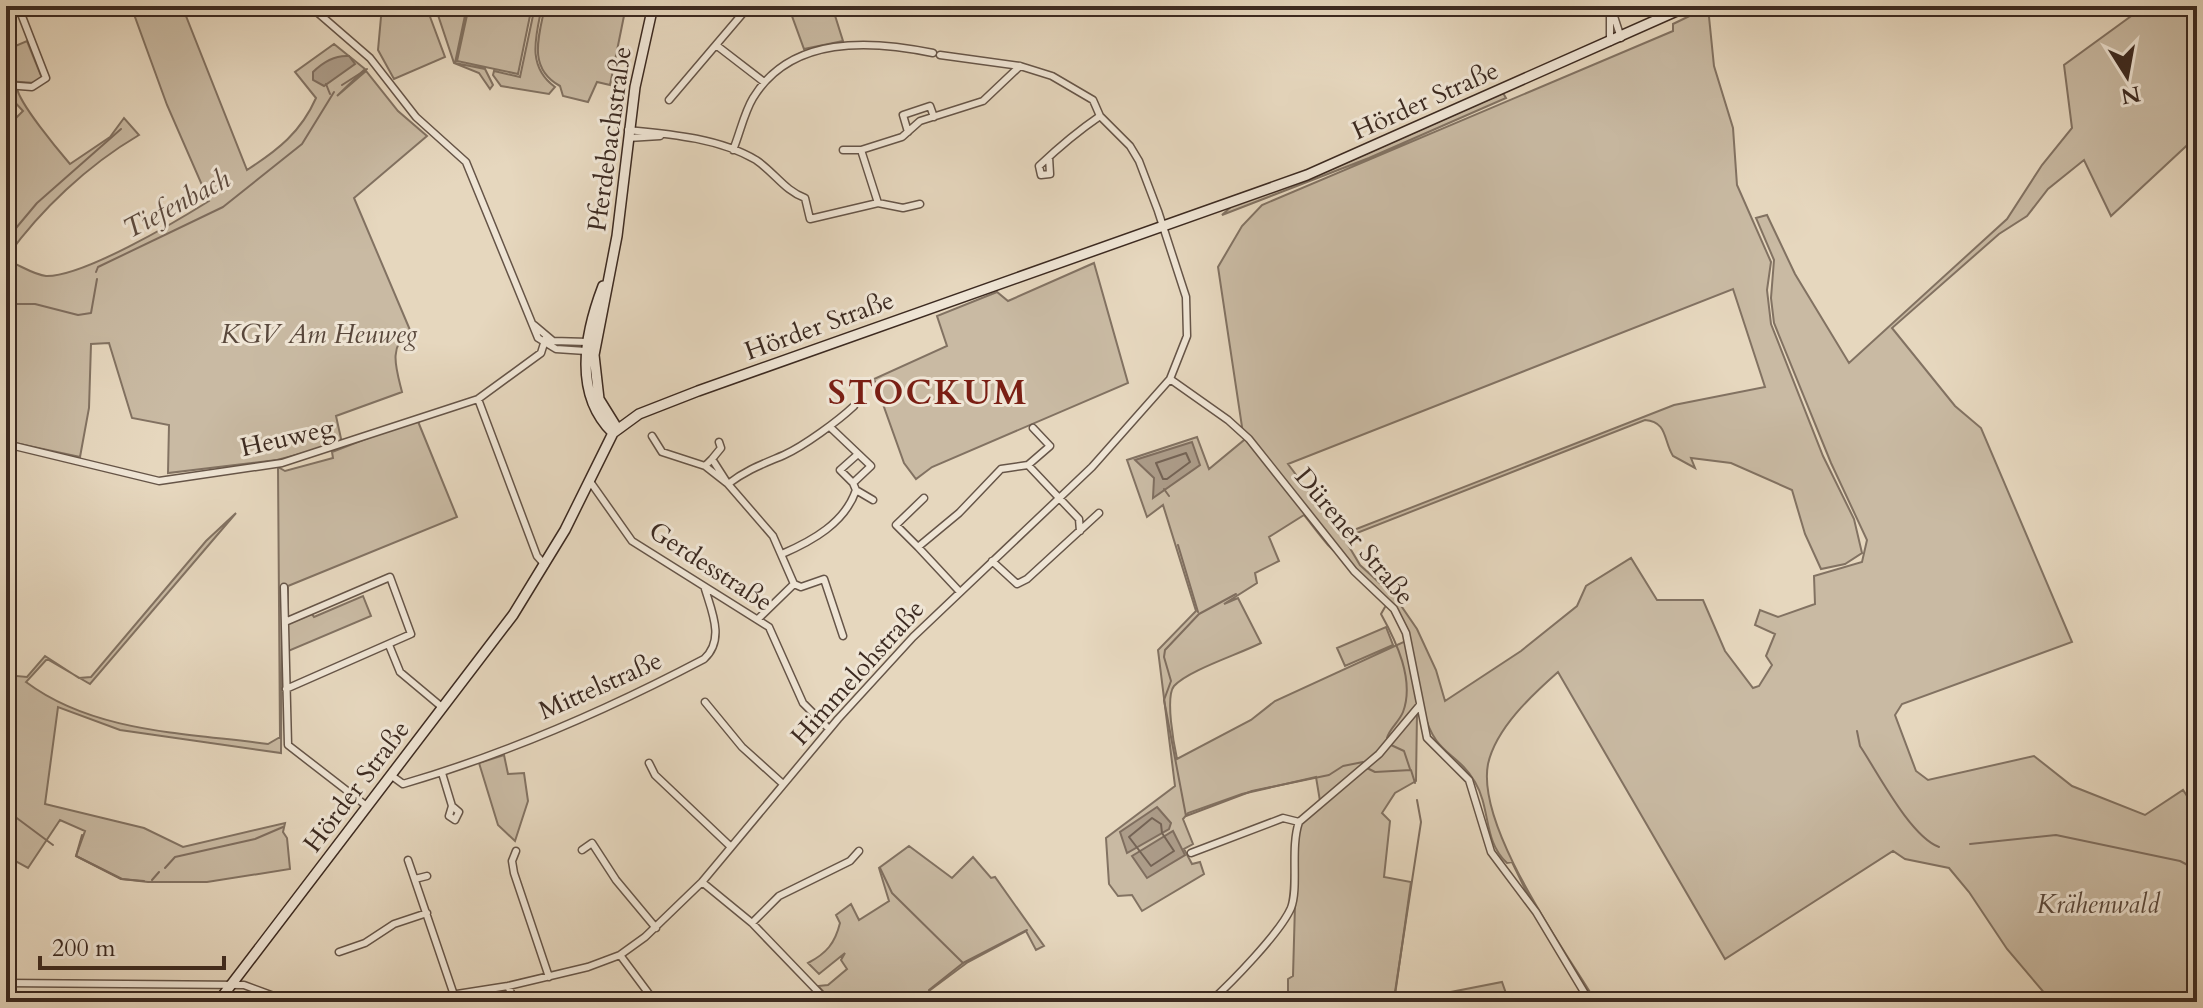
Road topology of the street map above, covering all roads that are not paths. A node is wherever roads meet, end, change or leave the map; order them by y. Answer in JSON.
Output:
{"nodes":[{"id":1,"x":18,"y":6,"type":"edge"},
{"id":2,"x":310,"y":6,"type":"edge"},
{"id":3,"x":653,"y":6,"type":"edge"},
{"id":4,"x":749,"y":6,"type":"edge"},
{"id":5,"x":1611,"y":6,"type":"edge"},
{"id":6,"x":1685,"y":8,"type":"edge"},
{"id":7,"x":1621,"y":38,"type":"junction"},
{"id":8,"x":1610,"y":43,"type":"junction"},
{"id":9,"x":716,"y":45,"type":"junction"},
{"id":10,"x":997,"y":64,"type":"junction"},
{"id":11,"x":1020,"y":66,"type":"junction"},
{"id":12,"x":764,"y":82,"type":"junction"},
{"id":13,"x":1005,"y":82,"type":"junction"},
{"id":14,"x":6,"y":85,"type":"edge"},
{"id":15,"x":669,"y":100,"type":"dead end"},
{"id":16,"x":917,"y":110,"type":"junction"},
{"id":17,"x":1100,"y":116,"type":"junction"},
{"id":18,"x":934,"y":117,"type":"junction"},
{"id":19,"x":920,"y":121,"type":"junction"},
{"id":20,"x":908,"y":132,"type":"junction"},
{"id":21,"x":628,"y":134,"type":"junction"},
{"id":22,"x":733,"y":150,"type":"junction"},
{"id":23,"x":843,"y":150,"type":"dead end"},
{"id":24,"x":861,"y":150,"type":"junction"},
{"id":25,"x":1049,"y":157,"type":"dead end"},
{"id":26,"x":878,"y":203,"type":"junction"},
{"id":27,"x":920,"y":204,"type":"dead end"},
{"id":28,"x":1162,"y":225,"type":"junction"},
{"id":29,"x":534,"y":325,"type":"junction"},
{"id":30,"x":546,"y":337,"type":"junction"},
{"id":31,"x":546,"y":346,"type":"junction"},
{"id":32,"x":590,"y":347,"type":"junction"},
{"id":33,"x":1170,"y":379,"type":"junction"},
{"id":34,"x":478,"y":399,"type":"junction"},
{"id":35,"x":854,"y":406,"type":"dead end"},
{"id":36,"x":831,"y":428,"type":"junction"},
{"id":37,"x":1033,"y":428,"type":"dead end"},
{"id":38,"x":615,"y":430,"type":"junction"},
{"id":39,"x":652,"y":436,"type":"dead end"},
{"id":40,"x":719,"y":442,"type":"dead end"},
{"id":41,"x":6,"y":444,"type":"edge"},
{"id":42,"x":1050,"y":446,"type":"junction"},
{"id":43,"x":1058,"y":453,"type":"dead end"},
{"id":44,"x":858,"y":454,"type":"junction"},
{"id":45,"x":712,"y":459,"type":"junction"},
{"id":46,"x":1028,"y":465,"type":"junction"},
{"id":47,"x":705,"y":466,"type":"junction"},
{"id":48,"x":589,"y":480,"type":"junction"},
{"id":49,"x":728,"y":484,"type":"junction"},
{"id":50,"x":855,"y":486,"type":"junction"},
{"id":51,"x":1060,"y":497,"type":"junction"},
{"id":52,"x":924,"y":498,"type":"dead end"},
{"id":53,"x":873,"y":500,"type":"dead end"},
{"id":54,"x":1099,"y":513,"type":"dead end"},
{"id":55,"x":1080,"y":531,"type":"junction"},
{"id":56,"x":908,"y":537,"type":"junction"},
{"id":57,"x":900,"y":545,"type":"dead end"},
{"id":58,"x":918,"y":547,"type":"junction"},
{"id":59,"x":782,"y":554,"type":"junction"},
{"id":60,"x":992,"y":561,"type":"junction"},
{"id":61,"x":545,"y":565,"type":"junction"},
{"id":62,"x":794,"y":584,"type":"junction"},
{"id":63,"x":284,"y":587,"type":"dead end"},
{"id":64,"x":705,"y":589,"type":"junction"},
{"id":65,"x":959,"y":591,"type":"junction"},
{"id":66,"x":758,"y":619,"type":"junction"},
{"id":67,"x":285,"y":622,"type":"junction"},
{"id":68,"x":843,"y":636,"type":"dead end"},
{"id":69,"x":389,"y":645,"type":"junction"},
{"id":70,"x":286,"y":689,"type":"junction"},
{"id":71,"x":705,"y":702,"type":"dead end"},
{"id":72,"x":1420,"y":705,"type":"junction"},
{"id":73,"x":443,"y":708,"type":"junction"},
{"id":74,"x":829,"y":729,"type":"junction"},
{"id":75,"x":649,"y":763,"type":"dead end"},
{"id":76,"x":442,"y":773,"type":"junction"},
{"id":77,"x":392,"y":776,"type":"junction"},
{"id":78,"x":783,"y":784,"type":"junction"},
{"id":79,"x":452,"y":806,"type":"dead end"},
{"id":80,"x":368,"y":807,"type":"junction"},
{"id":81,"x":1299,"y":822,"type":"junction"},
{"id":82,"x":731,"y":847,"type":"junction"},
{"id":83,"x":582,"y":850,"type":"dead end"},
{"id":84,"x":516,"y":851,"type":"dead end"},
{"id":85,"x":859,"y":851,"type":"dead end"},
{"id":86,"x":1191,"y":853,"type":"dead end"},
{"id":87,"x":408,"y":860,"type":"dead end"},
{"id":88,"x":427,"y":876,"type":"dead end"},
{"id":89,"x":415,"y":879,"type":"junction"},
{"id":90,"x":702,"y":882,"type":"junction"},
{"id":91,"x":427,"y":913,"type":"junction"},
{"id":92,"x":752,"y":923,"type":"junction"},
{"id":93,"x":656,"y":928,"type":"junction"},
{"id":94,"x":339,"y":952,"type":"dead end"},
{"id":95,"x":620,"y":955,"type":"junction"},
{"id":96,"x":549,"y":977,"type":"junction"},
{"id":97,"x":6,"y":983,"type":"edge"},
{"id":98,"x":231,"y":986,"type":"junction"},
{"id":99,"x":508,"y":986,"type":"junction"},
{"id":100,"x":455,"y":995,"type":"junction"},
{"id":101,"x":218,"y":1002,"type":"edge"},
{"id":102,"x":290,"y":1002,"type":"edge"},
{"id":103,"x":406,"y":1002,"type":"edge"},
{"id":104,"x":460,"y":1002,"type":"edge"},
{"id":105,"x":515,"y":1002,"type":"edge"},
{"id":106,"x":655,"y":1002,"type":"edge"},
{"id":107,"x":828,"y":1002,"type":"edge"},
{"id":108,"x":1210,"y":1002,"type":"edge"},
{"id":109,"x":1590,"y":1002,"type":"edge"}],
"edges":[{"from":1,"to":14,"type":"street"},
{"from":2,"to":29,"type":"street"},
{"from":3,"to":21,"type":"main road","name":"Pferdebachstraße"},
{"from":4,"to":9,"type":"street"},
{"from":5,"to":7,"type":"street"},
{"from":5,"to":8,"type":"street"},
{"from":6,"to":7,"type":"main road","name":"Hörder Straße"},
{"from":7,"to":8,"type":"main road","name":"Hörder Straße"},
{"from":8,"to":28,"type":"main road","name":"Hörder Straße"},
{"from":9,"to":12,"type":"street"},
{"from":9,"to":15,"type":"street"},
{"from":10,"to":11,"type":"street","name":"Himmelohstraße"},
{"from":10,"to":12,"type":"street","name":"Himmelohstraße"},
{"from":10,"to":13,"type":"street"},
{"from":11,"to":13,"type":"street"},
{"from":11,"to":17,"type":"street","name":"Himmelohstraße"},
{"from":12,"to":22,"type":"street"},
{"from":13,"to":18,"type":"street"},
{"from":16,"to":18,"type":"street"},
{"from":16,"to":19,"type":"street"},
{"from":16,"to":20,"type":"street"},
{"from":17,"to":25,"type":"street"},
{"from":17,"to":28,"type":"street","name":"Himmelohstraße"},
{"from":18,"to":19,"type":"street"},
{"from":19,"to":20,"type":"street"},
{"from":20,"to":24,"type":"street"},
{"from":21,"to":22,"type":"street"},
{"from":21,"to":32,"type":"main road","name":"Pferdebachstraße"},
{"from":22,"to":26,"type":"street"},
{"from":23,"to":24,"type":"street"},
{"from":24,"to":26,"type":"street"},
{"from":26,"to":27,"type":"street"},
{"from":28,"to":33,"type":"street","name":"Himmelohstraße"},
{"from":28,"to":38,"type":"main road","name":"Hörder Straße"},
{"from":29,"to":30,"type":"street"},
{"from":29,"to":31,"type":"street"},
{"from":30,"to":31,"type":"street"},
{"from":30,"to":32,"type":"street"},
{"from":31,"to":32,"type":"street"},
{"from":31,"to":34,"type":"street","name":"Heuweg"},
{"from":32,"to":38,"type":"main road","name":"Pferdebachstraße"},
{"from":33,"to":51,"type":"street","name":"Himmelohstraße"},
{"from":33,"to":72,"type":"street","name":"Dürener Straße"},
{"from":34,"to":41,"type":"street","name":"Heuweg"},
{"from":34,"to":61,"type":"street"},
{"from":35,"to":36,"type":"street"},
{"from":36,"to":44,"type":"street"},
{"from":36,"to":49,"type":"street"},
{"from":37,"to":42,"type":"street"},
{"from":38,"to":48,"type":"main road","name":"Hörder Straße"},
{"from":39,"to":47,"type":"street"},
{"from":40,"to":45,"type":"street"},
{"from":42,"to":43,"type":"street"},
{"from":42,"to":46,"type":"street"},
{"from":44,"to":50,"type":"street"},
{"from":44,"to":50,"type":"street"},
{"from":45,"to":47,"type":"street"},
{"from":45,"to":49,"type":"street"},
{"from":46,"to":51,"type":"street"},
{"from":46,"to":58,"type":"street"},
{"from":47,"to":49,"type":"street"},
{"from":48,"to":61,"type":"main road","name":"Hörder Straße"},
{"from":48,"to":64,"type":"street","name":"Gerdesstraße"},
{"from":49,"to":59,"type":"street"},
{"from":50,"to":53,"type":"street"},
{"from":50,"to":59,"type":"street"},
{"from":51,"to":55,"type":"street"},
{"from":51,"to":60,"type":"street","name":"Himmelohstraße"},
{"from":52,"to":56,"type":"street"},
{"from":54,"to":55,"type":"street"},
{"from":55,"to":60,"type":"street"},
{"from":56,"to":57,"type":"street"},
{"from":56,"to":58,"type":"street"},
{"from":58,"to":65,"type":"street"},
{"from":59,"to":62,"type":"street"},
{"from":60,"to":65,"type":"street","name":"Himmelohstraße"},
{"from":61,"to":73,"type":"main road","name":"Hörder Straße"},
{"from":62,"to":66,"type":"street"},
{"from":62,"to":68,"type":"street"},
{"from":63,"to":67,"type":"street"},
{"from":64,"to":66,"type":"street","name":"Gerdesstraße"},
{"from":64,"to":76,"type":"street","name":"Mittelstraße"},
{"from":65,"to":74,"type":"street","name":"Himmelohstraße"},
{"from":66,"to":74,"type":"street","name":"Gerdesstraße"},
{"from":67,"to":69,"type":"street"},
{"from":67,"to":70,"type":"street"},
{"from":69,"to":70,"type":"street"},
{"from":69,"to":73,"type":"street"},
{"from":70,"to":80,"type":"street"},
{"from":71,"to":78,"type":"street"},
{"from":72,"to":81,"type":"street"},
{"from":72,"to":109,"type":"street","name":"Dürener Straße"},
{"from":73,"to":77,"type":"main road","name":"Hörder Straße"},
{"from":74,"to":78,"type":"street","name":"Himmelohstraße"},
{"from":75,"to":82,"type":"street"},
{"from":76,"to":77,"type":"street","name":"Mittelstraße"},
{"from":76,"to":79,"type":"street"},
{"from":77,"to":80,"type":"main road","name":"Hörder Straße"},
{"from":78,"to":82,"type":"street","name":"Himmelohstraße"},
{"from":80,"to":98,"type":"main road","name":"Hörder Straße"},
{"from":81,"to":86,"type":"street"},
{"from":81,"to":108,"type":"street"},
{"from":82,"to":90,"type":"street","name":"Himmelohstraße"},
{"from":83,"to":93,"type":"street"},
{"from":84,"to":96,"type":"street"},
{"from":85,"to":92,"type":"street"},
{"from":87,"to":89,"type":"street"},
{"from":88,"to":89,"type":"street"},
{"from":89,"to":91,"type":"street"},
{"from":90,"to":92,"type":"street"},
{"from":90,"to":93,"type":"street","name":"Himmelohstraße"},
{"from":91,"to":94,"type":"street"},
{"from":91,"to":100,"type":"street"},
{"from":92,"to":107,"type":"street"},
{"from":93,"to":95,"type":"street","name":"Himmelohstraße"},
{"from":95,"to":96,"type":"street","name":"Himmelohstraße"},
{"from":95,"to":106,"type":"street"},
{"from":96,"to":99,"type":"street","name":"Himmelohstraße"},
{"from":97,"to":98,"type":"street"},
{"from":98,"to":101,"type":"main road","name":"Hörder Straße"},
{"from":98,"to":102,"type":"street"},
{"from":99,"to":100,"type":"street","name":"Himmelohstraße"},
{"from":99,"to":105,"type":"street"},
{"from":100,"to":103,"type":"street","name":"Himmelohstraße"},
{"from":100,"to":104,"type":"street"}]}
